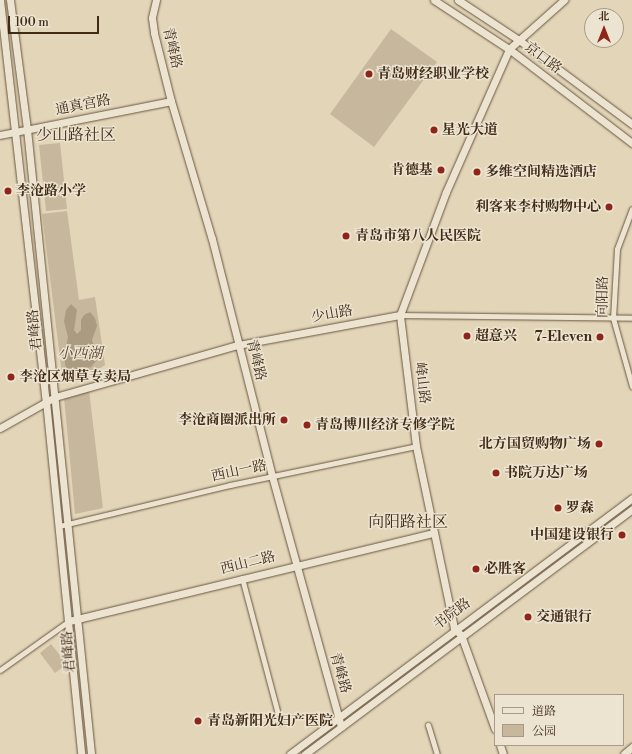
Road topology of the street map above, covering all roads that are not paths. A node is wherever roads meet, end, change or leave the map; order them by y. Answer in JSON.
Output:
{"nodes":[{"id":1,"x":0,"y":0,"type":"edge"},
{"id":2,"x":10,"y":0,"type":"edge"},
{"id":3,"x":156,"y":0,"type":"edge"},
{"id":4,"x":434,"y":0,"type":"edge"},
{"id":5,"x":458,"y":0,"type":"edge"},
{"id":6,"x":564,"y":0,"type":"edge"},
{"id":7,"x":518,"y":40,"type":"junction"},
{"id":8,"x":509,"y":49,"type":"junction"},
{"id":9,"x":170,"y":101,"type":"junction"},
{"id":10,"x":632,"y":124,"type":"edge"},
{"id":11,"x":27,"y":129,"type":"junction"},
{"id":12,"x":17,"y":131,"type":"junction"},
{"id":13,"x":0,"y":135,"type":"edge"},
{"id":14,"x":632,"y":143,"type":"edge"},
{"id":15,"x":632,"y":209,"type":"edge"},
{"id":16,"x":400,"y":315,"type":"junction"},
{"id":17,"x":613,"y":318,"type":"junction"},
{"id":18,"x":632,"y":318,"type":"edge"},
{"id":19,"x":238,"y":344,"type":"junction"},
{"id":20,"x":632,"y":386,"type":"edge"},
{"id":21,"x":55,"y":397,"type":"junction"},
{"id":22,"x":46,"y":401,"type":"junction"},
{"id":23,"x":0,"y":428,"type":"edge"},
{"id":24,"x":416,"y":446,"type":"junction"},
{"id":25,"x":272,"y":476,"type":"junction"},
{"id":26,"x":632,"y":498,"type":"edge"},
{"id":27,"x":632,"y":509,"type":"edge"},
{"id":28,"x":69,"y":524,"type":"junction"},
{"id":29,"x":58,"y":526,"type":"junction"},
{"id":30,"x":434,"y":533,"type":"junction"},
{"id":31,"x":296,"y":565,"type":"junction"},
{"id":32,"x":242,"y":578,"type":"junction"},
{"id":33,"x":79,"y":617,"type":"junction"},
{"id":34,"x":69,"y":621,"type":"junction"},
{"id":35,"x":454,"y":628,"type":"junction"},
{"id":36,"x":461,"y":635,"type":"junction"},
{"id":37,"x":0,"y":670,"type":"edge"},
{"id":38,"x":339,"y":717,"type":"junction"},
{"id":39,"x":280,"y":722,"type":"dead end"},
{"id":40,"x":428,"y":725,"type":"dead end"},
{"id":41,"x":494,"y":726,"type":"edge"},
{"id":42,"x":341,"y":727,"type":"junction"},
{"id":43,"x":632,"y":747,"type":"edge"},
{"id":44,"x":81,"y":754,"type":"edge"},
{"id":45,"x":91,"y":754,"type":"edge"},
{"id":46,"x":290,"y":754,"type":"edge"},
{"id":47,"x":305,"y":754,"type":"edge"},
{"id":48,"x":437,"y":754,"type":"edge"},
{"id":49,"x":624,"y":754,"type":"edge"}],
"edges":[{"from":1,"to":12,"type":"main road","name":"君峰路"},
{"from":2,"to":11,"type":"main road","name":"君峰路"},
{"from":3,"to":9,"type":"main road","name":"青峰路"},
{"from":4,"to":8,"type":"main road","name":"京口路"},
{"from":5,"to":7,"type":"main road","name":"京口路"},
{"from":6,"to":7,"type":"main road"},
{"from":7,"to":8,"type":"main road"},
{"from":7,"to":10,"type":"main road","name":"京口路"},
{"from":8,"to":14,"type":"main road","name":"京口路"},
{"from":8,"to":16,"type":"main road","name":"峰山路"},
{"from":9,"to":11,"type":"main road","name":"通真宫路"},
{"from":9,"to":19,"type":"main road","name":"青峰路"},
{"from":11,"to":12,"type":"main road","name":"通真宫路"},
{"from":11,"to":21,"type":"main road","name":"君峰路"},
{"from":12,"to":13,"type":"main road","name":"通真宫路"},
{"from":12,"to":22,"type":"main road","name":"君峰路"},
{"from":15,"to":17,"type":"street","name":"向阳路"},
{"from":16,"to":17,"type":"street","name":"少山路"},
{"from":16,"to":19,"type":"main road","name":"少山路"},
{"from":16,"to":24,"type":"main road","name":"峰山路"},
{"from":17,"to":18,"type":"street","name":"少山路"},
{"from":17,"to":20,"type":"street","name":"向阳路"},
{"from":19,"to":21,"type":"main road","name":"少山路"},
{"from":19,"to":25,"type":"main road","name":"青峰路"},
{"from":21,"to":22,"type":"main road","name":"少山路"},
{"from":21,"to":28,"type":"main road","name":"君峰路"},
{"from":22,"to":23,"type":"main road","name":"少山路"},
{"from":22,"to":29,"type":"main road","name":"君峰路"},
{"from":24,"to":25,"type":"street","name":"西山一路"},
{"from":24,"to":30,"type":"main road","name":"峰山路"},
{"from":25,"to":28,"type":"street","name":"西山一路"},
{"from":25,"to":31,"type":"main road","name":"青峰路"},
{"from":26,"to":35,"type":"main road","name":"书院路"},
{"from":27,"to":36,"type":"main road","name":"书院路"},
{"from":28,"to":29,"type":"street","name":"西山一路"},
{"from":28,"to":33,"type":"main road","name":"君峰路"},
{"from":29,"to":34,"type":"main road","name":"君峰路"},
{"from":30,"to":31,"type":"main road","name":"西山二路"},
{"from":30,"to":35,"type":"main road","name":"峰山路"},
{"from":31,"to":32,"type":"main road","name":"西山二路"},
{"from":31,"to":38,"type":"main road","name":"青峰路"},
{"from":32,"to":33,"type":"main road","name":"西山二路"},
{"from":32,"to":39,"type":"street"},
{"from":33,"to":34,"type":"main road","name":"西山二路"},
{"from":33,"to":45,"type":"main road","name":"君峰路"},
{"from":34,"to":37,"type":"street"},
{"from":34,"to":44,"type":"main road","name":"君峰路"},
{"from":35,"to":36,"type":"main road"},
{"from":35,"to":38,"type":"main road","name":"书院路"},
{"from":36,"to":41,"type":"main road"},
{"from":36,"to":42,"type":"main road","name":"书院路"},
{"from":38,"to":42,"type":"main road","name":"青峰路"},
{"from":38,"to":46,"type":"main road","name":"书院路"},
{"from":40,"to":48,"type":"street"},
{"from":42,"to":47,"type":"main road","name":"书院路"},
{"from":43,"to":49,"type":"main road"}]}
